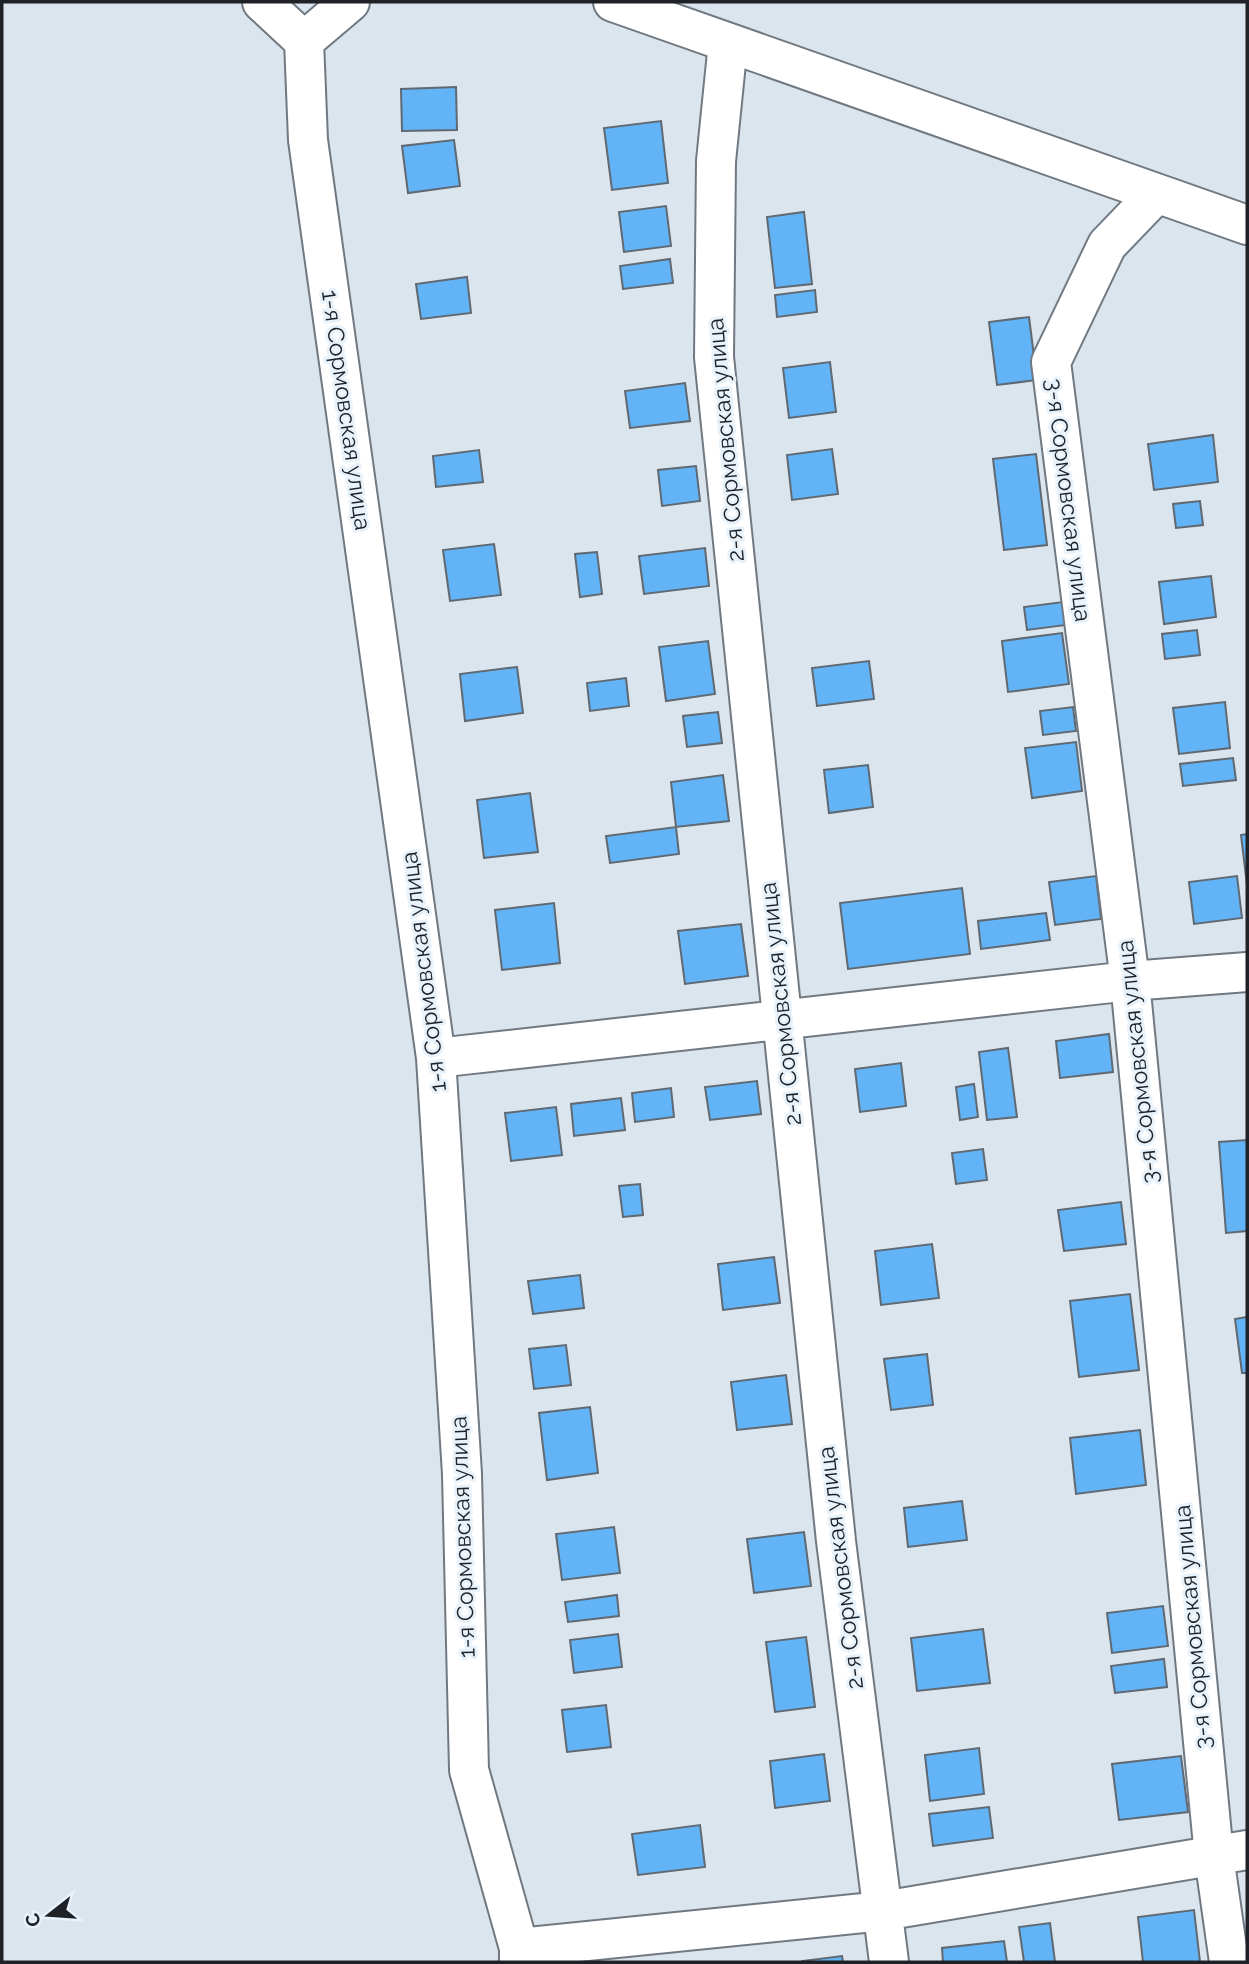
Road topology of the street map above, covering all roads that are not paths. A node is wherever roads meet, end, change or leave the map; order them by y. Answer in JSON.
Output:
{"nodes":[{"id":1,"x":262,"y":2,"type":"edge"},
{"id":2,"x":350,"y":2,"type":"edge"},
{"id":3,"x":613,"y":2,"type":"edge"},
{"id":4,"x":304,"y":41,"type":"junction"},
{"id":5,"x":728,"y":43,"type":"junction"},
{"id":6,"x":1155,"y":195,"type":"junction"},
{"id":7,"x":1247,"y":225,"type":"edge"},
{"id":8,"x":1247,"y":972,"type":"edge"},
{"id":9,"x":1130,"y":981,"type":"junction"},
{"id":10,"x":782,"y":1020,"type":"junction"},
{"id":11,"x":436,"y":1058,"type":"junction"},
{"id":12,"x":1230,"y":1853,"type":"edge"},
{"id":13,"x":883,"y":1911,"type":"junction"},
{"id":14,"x":519,"y":1955,"type":"edge"},
{"id":15,"x":890,"y":1962,"type":"edge"},
{"id":16,"x":1228,"y":1962,"type":"edge"}],
"edges":[{"from":1,"to":4,"type":"street"},
{"from":2,"to":4,"type":"street"},
{"from":3,"to":5,"type":"street"},
{"from":4,"to":11,"type":"street","name":"1-я Сормовская улица"},
{"from":5,"to":6,"type":"street"},
{"from":5,"to":10,"type":"street","name":"2-я Сормовская улица"},
{"from":6,"to":7,"type":"street"},
{"from":6,"to":9,"type":"street","name":"3-я Сормовская улица"},
{"from":8,"to":9,"type":"street"},
{"from":9,"to":10,"type":"street"},
{"from":9,"to":12,"type":"street","name":"3-я Сормовская улица"},
{"from":10,"to":11,"type":"street"},
{"from":10,"to":13,"type":"street","name":"2-я Сормовская улица"},
{"from":11,"to":14,"type":"street","name":"1-я Сормовская улица"},
{"from":12,"to":13,"type":"street"},
{"from":12,"to":16,"type":"street","name":"3-я Сормовская улица"},
{"from":13,"to":14,"type":"street"},
{"from":13,"to":15,"type":"street","name":"2-я Сормовская улица"}]}
